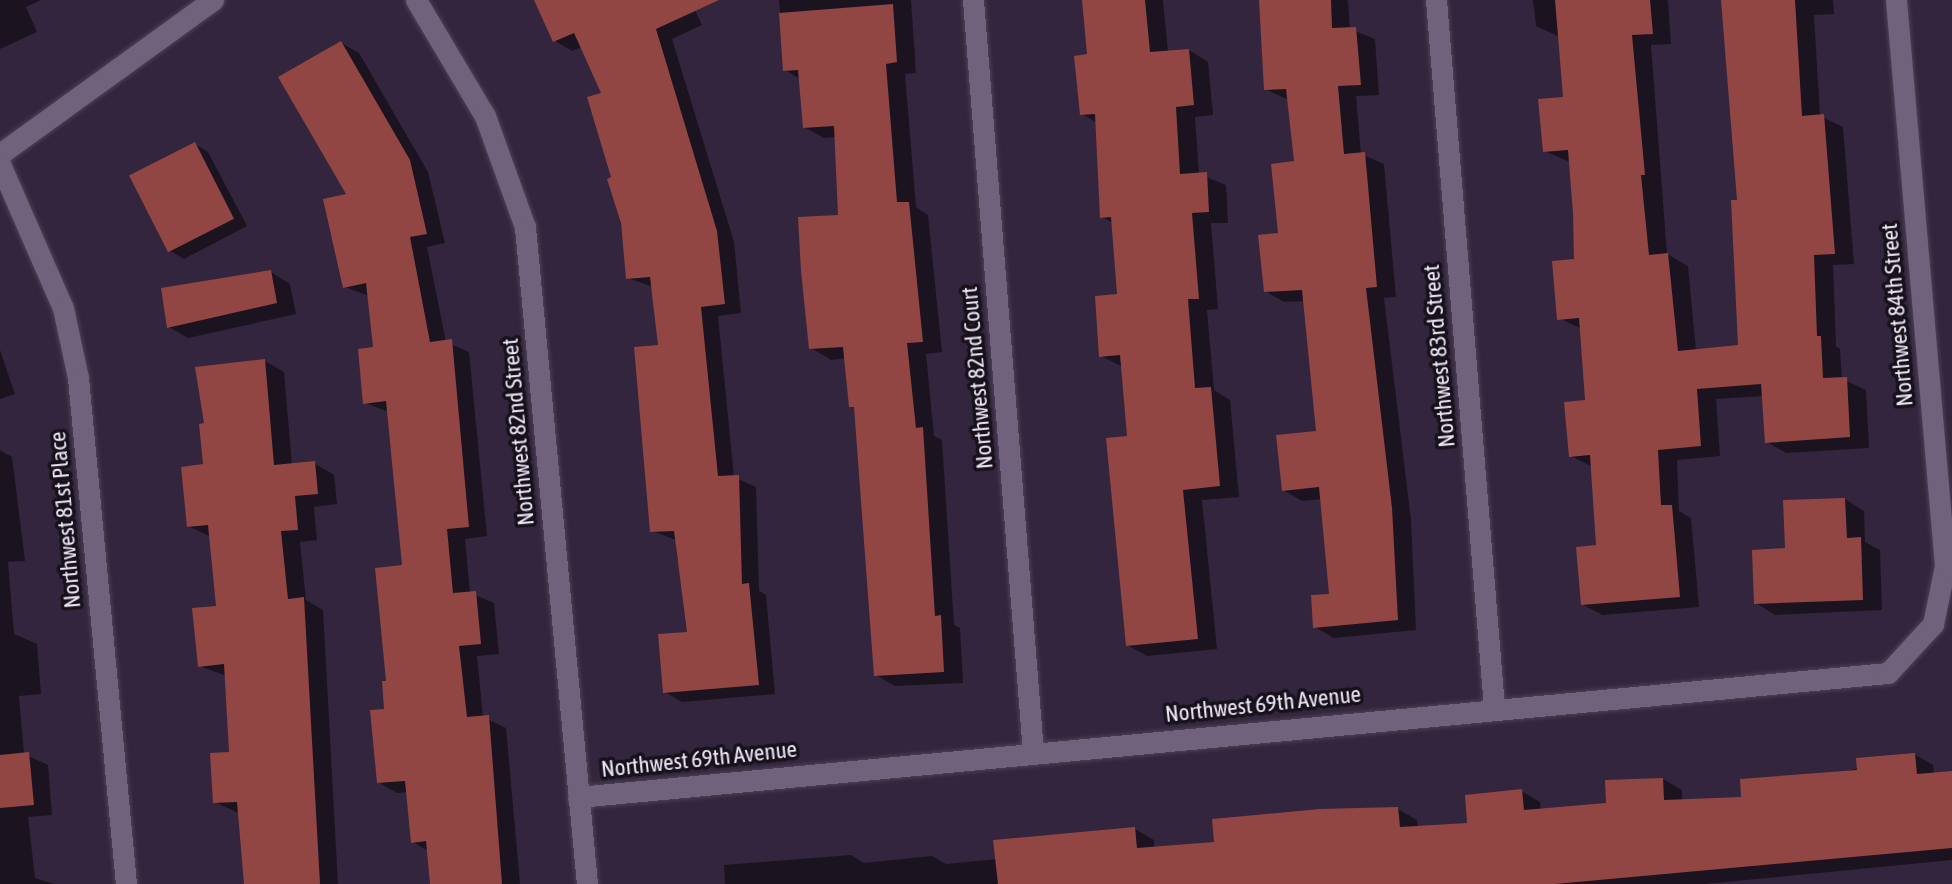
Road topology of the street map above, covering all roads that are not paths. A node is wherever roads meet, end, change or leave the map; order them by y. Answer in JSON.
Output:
{"nodes":[{"id":1,"x":213,"y":0,"type":"edge"},
{"id":2,"x":416,"y":0,"type":"edge"},
{"id":3,"x":973,"y":0,"type":"edge"},
{"id":4,"x":1436,"y":0,"type":"edge"},
{"id":5,"x":1896,"y":0,"type":"edge"},
{"id":6,"x":0,"y":153,"type":"edge"},
{"id":7,"x":0,"y":164,"type":"edge"},
{"id":8,"x":1933,"y":624,"type":"joint"},
{"id":9,"x":1494,"y":707,"type":"junction"},
{"id":10,"x":1033,"y":753,"type":"junction"},
{"id":11,"x":578,"y":797,"type":"junction"},
{"id":12,"x":126,"y":884,"type":"edge"},
{"id":13,"x":587,"y":884,"type":"edge"}],
"edges":[{"from":1,"to":6,"type":"street"},
{"from":2,"to":11,"type":"street","name":"Northwest 82nd Street"},
{"from":3,"to":10,"type":"street","name":"Northwest 82nd Court"},
{"from":4,"to":9,"type":"street","name":"Northwest 83rd Street"},
{"from":5,"to":8,"type":"street","name":"Northwest 84th Street"},
{"from":7,"to":12,"type":"street","name":"Northwest 81st Place"},
{"from":8,"to":9,"type":"street","name":"Northwest 69th Avenue"},
{"from":9,"to":10,"type":"street","name":"Northwest 69th Avenue"},
{"from":10,"to":11,"type":"street","name":"Northwest 69th Avenue"},
{"from":11,"to":13,"type":"street","name":"Northwest 82nd Street"}]}
